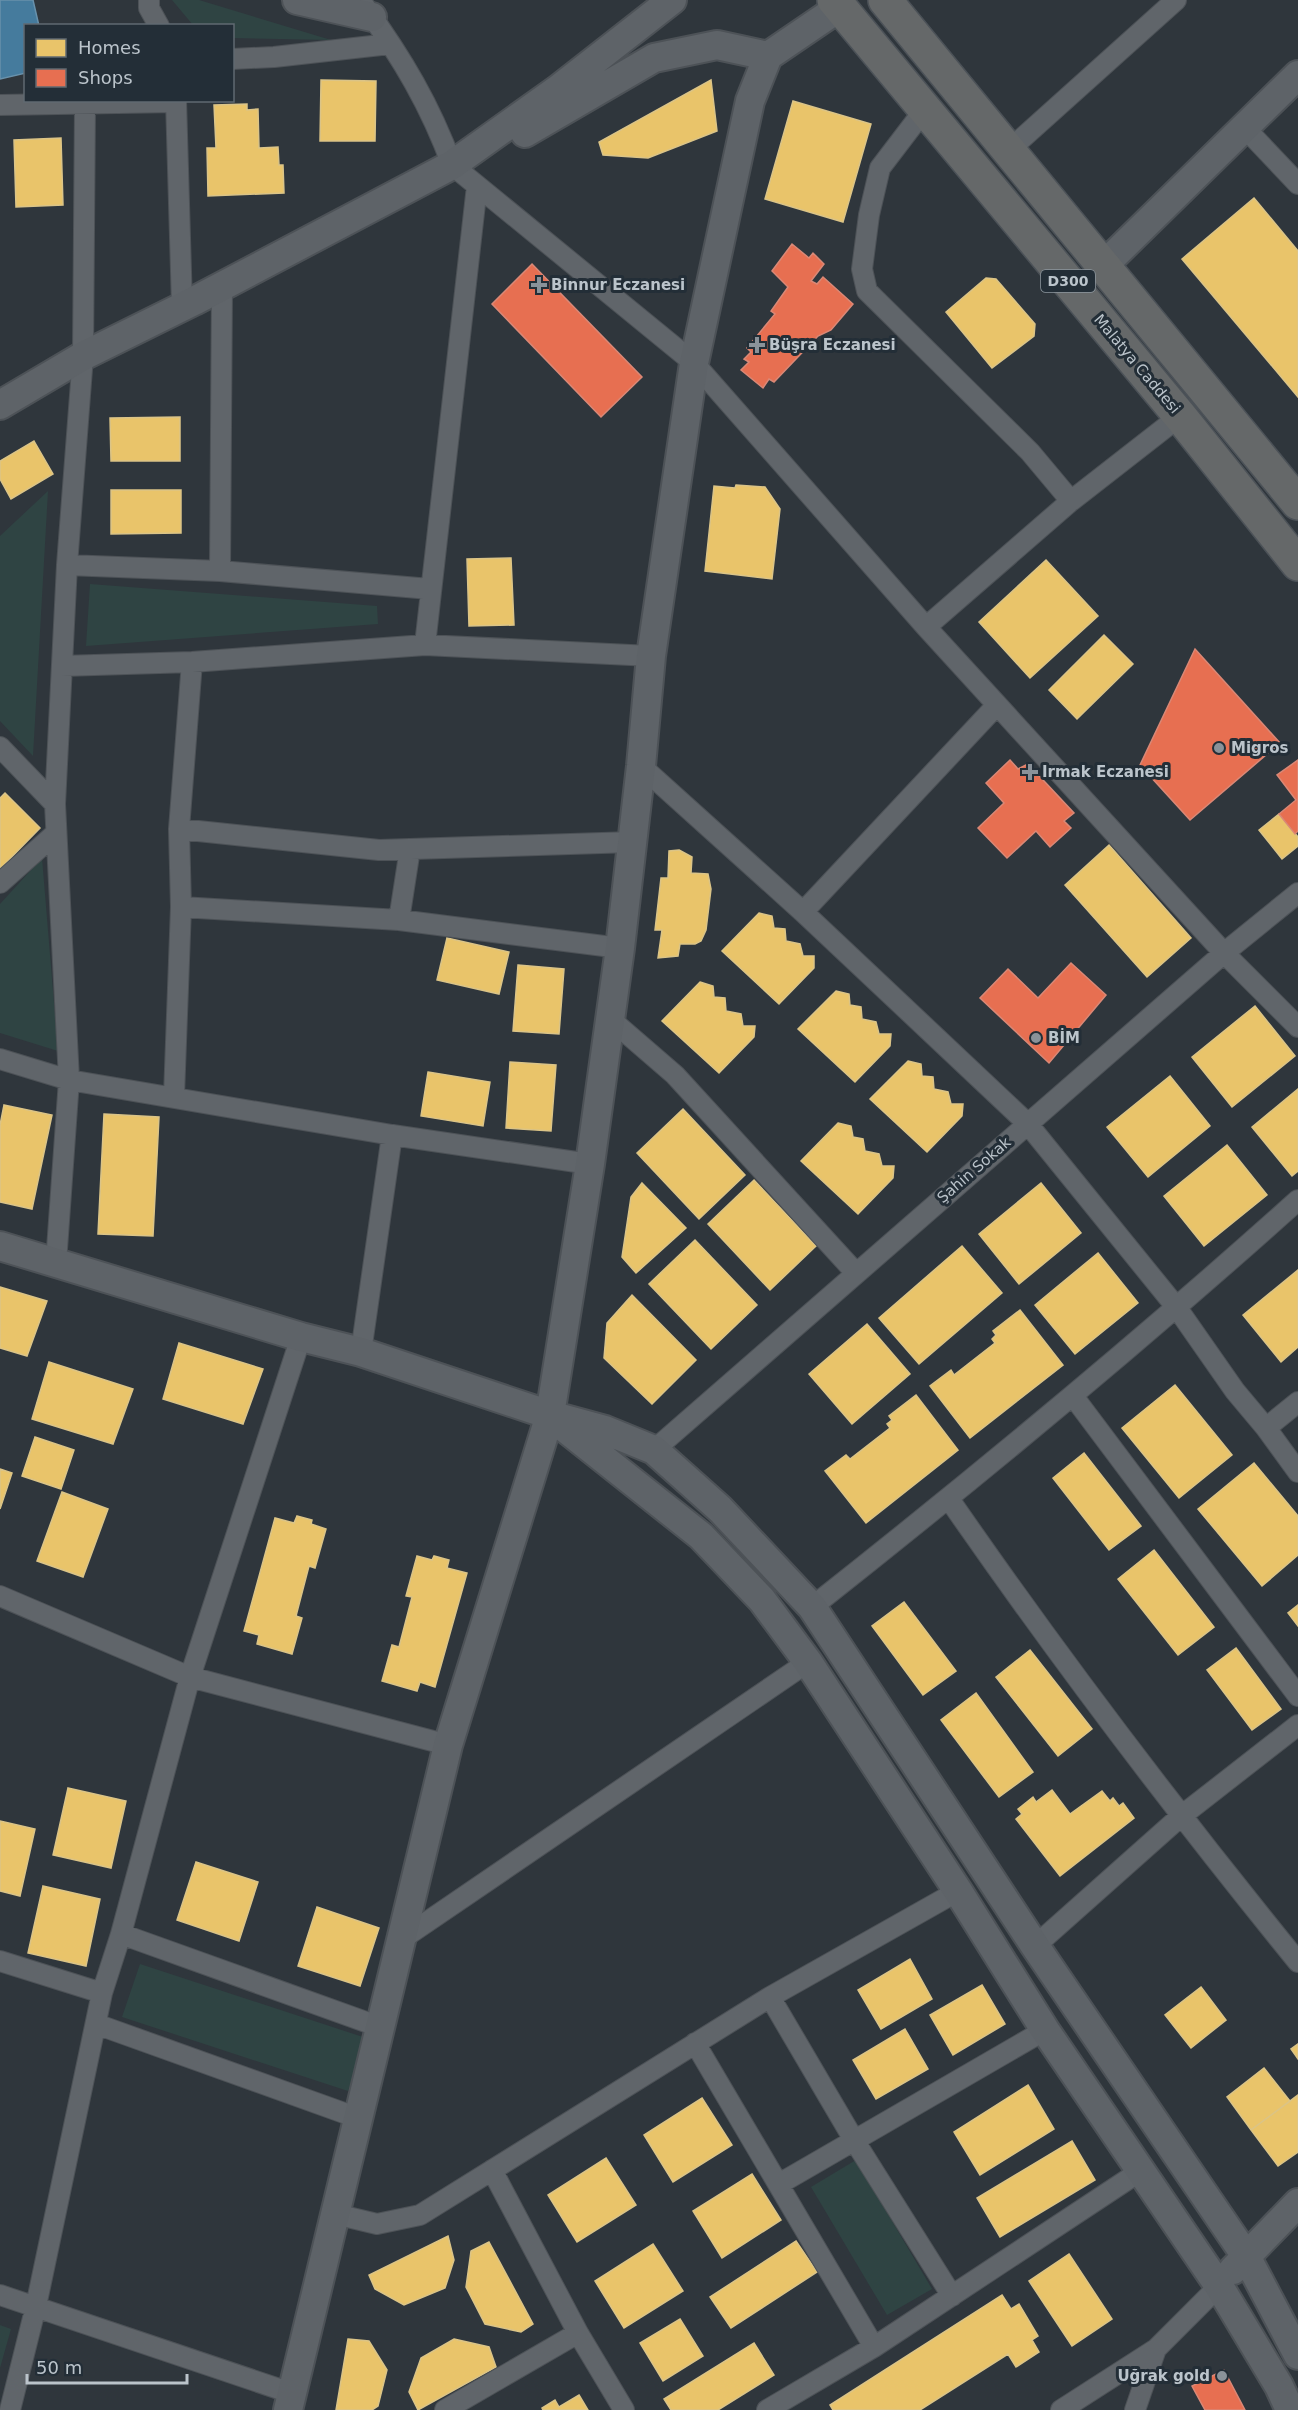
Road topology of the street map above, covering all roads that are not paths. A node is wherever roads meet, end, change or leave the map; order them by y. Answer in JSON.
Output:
{"nodes":[{"id":1,"x":148,"y":0,"type":"edge"},
{"id":2,"x":297,"y":0,"type":"edge"},
{"id":3,"x":672,"y":0,"type":"edge"},
{"id":4,"x":885,"y":0,"type":"edge"},
{"id":5,"x":1176,"y":0,"type":"edge"},
{"id":6,"x":837,"y":4,"type":"edge"},
{"id":7,"x":366,"y":8,"type":"edge"},
{"id":8,"x":158,"y":24,"type":"edge"},
{"id":9,"x":390,"y":44,"type":"junction"},
{"id":10,"x":768,"y":56,"type":"junction"},
{"id":11,"x":234,"y":59,"type":"edge"},
{"id":12,"x":1298,"y":75,"type":"edge"},
{"id":13,"x":146,"y":102,"type":"edge"},
{"id":14,"x":176,"y":102,"type":"edge"},
{"id":15,"x":85,"y":104,"type":"junction"},
{"id":16,"x":0,"y":105,"type":"edge"},
{"id":17,"x":925,"y":109,"type":"junction"},
{"id":18,"x":1244,"y":127,"type":"junction"},
{"id":19,"x":1009,"y":150,"type":"junction"},
{"id":20,"x":452,"y":165,"type":"junction"},
{"id":21,"x":1298,"y":184,"type":"edge"},
{"id":22,"x":477,"y":186,"type":"junction"},
{"id":23,"x":1102,"y":267,"type":"junction"},
{"id":24,"x":222,"y":286,"type":"junction"},
{"id":25,"x":182,"y":306,"type":"junction"},
{"id":26,"x":83,"y":356,"type":"junction"},
{"id":27,"x":694,"y":363,"type":"junction"},
{"id":28,"x":0,"y":405,"type":"edge"},
{"id":29,"x":1180,"y":416,"type":"junction"},
{"id":30,"x":1071,"y":501,"type":"junction"},
{"id":31,"x":1298,"y":503,"type":"edge"},
{"id":32,"x":1298,"y":564,"type":"edge"},
{"id":33,"x":67,"y":565,"type":"junction"},
{"id":34,"x":220,"y":571,"type":"junction"},
{"id":35,"x":430,"y":589,"type":"junction"},
{"id":36,"x":926,"y":627,"type":"junction"},
{"id":37,"x":425,"y":645,"type":"junction"},
{"id":38,"x":651,"y":656,"type":"junction"},
{"id":39,"x":192,"y":662,"type":"junction"},
{"id":40,"x":62,"y":666,"type":"junction"},
{"id":41,"x":997,"y":705,"type":"junction"},
{"id":42,"x":0,"y":747,"type":"edge"},
{"id":43,"x":641,"y":766,"type":"junction"},
{"id":44,"x":55,"y":804,"type":"junction"},
{"id":45,"x":179,"y":829,"type":"junction"},
{"id":46,"x":55,"y":834,"type":"junction"},
{"id":47,"x":633,"y":842,"type":"junction"},
{"id":48,"x":410,"y":849,"type":"junction"},
{"id":49,"x":0,"y":883,"type":"edge"},
{"id":50,"x":1298,"y":893,"type":"edge"},
{"id":51,"x":181,"y":907,"type":"junction"},
{"id":52,"x":803,"y":912,"type":"junction"},
{"id":53,"x":399,"y":920,"type":"junction"},
{"id":54,"x":620,"y":948,"type":"junction"},
{"id":55,"x":1224,"y":953,"type":"junction"},
{"id":56,"x":609,"y":1018,"type":"junction"},
{"id":57,"x":1298,"y":1028,"type":"edge"},
{"id":58,"x":0,"y":1059,"type":"edge"},
{"id":59,"x":69,"y":1080,"type":"junction"},
{"id":60,"x":174,"y":1096,"type":"junction"},
{"id":61,"x":1027,"y":1123,"type":"junction"},
{"id":62,"x":392,"y":1135,"type":"junction"},
{"id":63,"x":590,"y":1164,"type":"junction"},
{"id":64,"x":1298,"y":1200,"type":"edge"},
{"id":65,"x":0,"y":1246,"type":"edge"},
{"id":66,"x":56,"y":1263,"type":"junction"},
{"id":67,"x":855,"y":1272,"type":"junction"},
{"id":68,"x":1177,"y":1308,"type":"junction"},
{"id":69,"x":301,"y":1337,"type":"junction"},
{"id":70,"x":361,"y":1352,"type":"junction"},
{"id":71,"x":1072,"y":1396,"type":"junction"},
{"id":72,"x":1298,"y":1402,"type":"edge"},
{"id":73,"x":550,"y":1415,"type":"junction"},
{"id":74,"x":1266,"y":1428,"type":"junction"},
{"id":75,"x":654,"y":1450,"type":"junction"},
{"id":76,"x":1298,"y":1472,"type":"edge"},
{"id":77,"x":949,"y":1499,"type":"junction"},
{"id":78,"x":0,"y":1596,"type":"edge"},
{"id":79,"x":812,"y":1607,"type":"junction"},
{"id":80,"x":808,"y":1662,"type":"junction"},
{"id":81,"x":190,"y":1677,"type":"junction"},
{"id":82,"x":1298,"y":1696,"type":"edge"},
{"id":83,"x":1298,"y":1725,"type":"edge"},
{"id":84,"x":448,"y":1745,"type":"junction"},
{"id":85,"x":1180,"y":1817,"type":"junction"},
{"id":86,"x":958,"y":1891,"type":"junction"},
{"id":87,"x":121,"y":1934,"type":"junction"},
{"id":88,"x":402,"y":1939,"type":"junction"},
{"id":89,"x":1035,"y":1946,"type":"junction"},
{"id":90,"x":0,"y":1961,"type":"edge"},
{"id":91,"x":1298,"y":1962,"type":"edge"},
{"id":92,"x":102,"y":1993,"type":"junction"},
{"id":93,"x":770,"y":1997,"type":"junction"},
{"id":94,"x":96,"y":2024,"type":"junction"},
{"id":95,"x":380,"y":2027,"type":"junction"},
{"id":96,"x":1045,"y":2030,"type":"junction"},
{"id":97,"x":694,"y":2043,"type":"junction"},
{"id":98,"x":358,"y":2118,"type":"junction"},
{"id":99,"x":854,"y":2140,"type":"junction"},
{"id":100,"x":492,"y":2170,"type":"junction"},
{"id":101,"x":1142,"y":2170,"type":"junction"},
{"id":102,"x":779,"y":2184,"type":"junction"},
{"id":103,"x":1298,"y":2203,"type":"edge"},
{"id":104,"x":335,"y":2214,"type":"junction"},
{"id":105,"x":1245,"y":2256,"type":"junction"},
{"id":106,"x":1219,"y":2286,"type":"junction"},
{"id":107,"x":0,"y":2295,"type":"edge"},
{"id":108,"x":952,"y":2296,"type":"junction"},
{"id":109,"x":36,"y":2306,"type":"junction"},
{"id":110,"x":578,"y":2333,"type":"junction"},
{"id":111,"x":874,"y":2347,"type":"junction"},
{"id":112,"x":1156,"y":2349,"type":"junction"},
{"id":113,"x":1298,"y":2355,"type":"edge"},
{"id":114,"x":290,"y":2402,"type":"edge"},
{"id":115,"x":10,"y":2410,"type":"edge"},
{"id":116,"x":445,"y":2410,"type":"edge"},
{"id":117,"x":624,"y":2410,"type":"edge"},
{"id":118,"x":767,"y":2410,"type":"edge"},
{"id":119,"x":1061,"y":2410,"type":"edge"},
{"id":120,"x":1135,"y":2410,"type":"edge"},
{"id":121,"x":1290,"y":2410,"type":"edge"}],
"edges":[{"from":1,"to":8,"type":"street"},
{"from":2,"to":7,"type":"main road"},
{"from":3,"to":20,"type":"main road"},
{"from":4,"to":19,"type":"highway","number":"D300"},
{"from":5,"to":19,"type":"street"},
{"from":6,"to":10,"type":"main road"},
{"from":6,"to":17,"type":"highway","name":"Malatya Caddesi","number":"D300"},
{"from":7,"to":9,"type":"street"},
{"from":9,"to":11,"type":"street"},
{"from":9,"to":20,"type":"street"},
{"from":10,"to":20,"type":"main road"},
{"from":10,"to":27,"type":"main road"},
{"from":12,"to":18,"type":"main road"},
{"from":13,"to":15,"type":"street"},
{"from":14,"to":25,"type":"street"},
{"from":15,"to":16,"type":"street"},
{"from":15,"to":26,"type":"street"},
{"from":17,"to":29,"type":"highway","name":"Malatya Caddesi","number":"D300"},
{"from":17,"to":30,"type":"street"},
{"from":18,"to":21,"type":"street"},
{"from":18,"to":23,"type":"main road"},
{"from":19,"to":23,"type":"highway","number":"D300"},
{"from":20,"to":22,"type":"street"},
{"from":20,"to":24,"type":"main road"},
{"from":22,"to":27,"type":"street"},
{"from":22,"to":35,"type":"street"},
{"from":23,"to":31,"type":"highway","number":"D300"},
{"from":24,"to":25,"type":"main road"},
{"from":24,"to":34,"type":"street"},
{"from":25,"to":26,"type":"main road"},
{"from":26,"to":28,"type":"main road"},
{"from":26,"to":33,"type":"street"},
{"from":27,"to":36,"type":"street"},
{"from":27,"to":38,"type":"main road"},
{"from":29,"to":30,"type":"street"},
{"from":29,"to":32,"type":"highway","name":"Malatya Caddesi","number":"D300"},
{"from":30,"to":36,"type":"street"},
{"from":33,"to":34,"type":"street"},
{"from":33,"to":40,"type":"street"},
{"from":34,"to":35,"type":"street"},
{"from":35,"to":37,"type":"street"},
{"from":36,"to":41,"type":"street"},
{"from":37,"to":38,"type":"street"},
{"from":37,"to":39,"type":"street"},
{"from":38,"to":43,"type":"main road"},
{"from":39,"to":40,"type":"street"},
{"from":39,"to":45,"type":"street"},
{"from":40,"to":44,"type":"street"},
{"from":41,"to":52,"type":"street"},
{"from":41,"to":55,"type":"street"},
{"from":42,"to":44,"type":"street"},
{"from":43,"to":47,"type":"main road"},
{"from":43,"to":52,"type":"street"},
{"from":44,"to":46,"type":"street"},
{"from":45,"to":48,"type":"street"},
{"from":45,"to":51,"type":"street"},
{"from":46,"to":49,"type":"street"},
{"from":46,"to":59,"type":"street"},
{"from":47,"to":48,"type":"street"},
{"from":47,"to":54,"type":"main road"},
{"from":48,"to":53,"type":"street"},
{"from":50,"to":55,"type":"street","name":"Şahin Sokak"},
{"from":51,"to":53,"type":"street"},
{"from":51,"to":60,"type":"street"},
{"from":52,"to":61,"type":"street"},
{"from":53,"to":54,"type":"street"},
{"from":54,"to":56,"type":"main road"},
{"from":55,"to":57,"type":"street"},
{"from":55,"to":61,"type":"street","name":"Şahin Sokak"},
{"from":56,"to":63,"type":"main road"},
{"from":56,"to":67,"type":"street"},
{"from":58,"to":59,"type":"street"},
{"from":59,"to":60,"type":"street"},
{"from":59,"to":66,"type":"street"},
{"from":60,"to":62,"type":"street"},
{"from":61,"to":67,"type":"street","name":"Şahin Sokak"},
{"from":61,"to":68,"type":"street"},
{"from":62,"to":63,"type":"street"},
{"from":62,"to":70,"type":"street"},
{"from":63,"to":73,"type":"main road"},
{"from":64,"to":68,"type":"street"},
{"from":65,"to":66,"type":"main road"},
{"from":66,"to":69,"type":"main road"},
{"from":67,"to":75,"type":"street","name":"Şahin Sokak"},
{"from":68,"to":71,"type":"street"},
{"from":68,"to":74,"type":"street"},
{"from":69,"to":70,"type":"main road"},
{"from":69,"to":81,"type":"street"},
{"from":70,"to":73,"type":"main road"},
{"from":71,"to":77,"type":"street"},
{"from":71,"to":82,"type":"street"},
{"from":72,"to":74,"type":"street"},
{"from":73,"to":75,"type":"main road"},
{"from":73,"to":80,"type":"main road"},
{"from":73,"to":84,"type":"main road"},
{"from":74,"to":76,"type":"street"},
{"from":75,"to":79,"type":"main road"},
{"from":77,"to":79,"type":"street"},
{"from":77,"to":85,"type":"street"},
{"from":78,"to":81,"type":"street"},
{"from":79,"to":89,"type":"main road"},
{"from":80,"to":86,"type":"main road"},
{"from":80,"to":88,"type":"street"},
{"from":81,"to":84,"type":"street"},
{"from":81,"to":87,"type":"street"},
{"from":83,"to":85,"type":"street"},
{"from":84,"to":88,"type":"main road"},
{"from":85,"to":89,"type":"street"},
{"from":85,"to":91,"type":"street"},
{"from":86,"to":93,"type":"street"},
{"from":86,"to":96,"type":"main road"},
{"from":87,"to":92,"type":"street"},
{"from":87,"to":95,"type":"street"},
{"from":88,"to":95,"type":"main road"},
{"from":89,"to":105,"type":"main road"},
{"from":90,"to":92,"type":"street"},
{"from":92,"to":94,"type":"street"},
{"from":93,"to":97,"type":"street"},
{"from":93,"to":99,"type":"street"},
{"from":94,"to":98,"type":"street"},
{"from":94,"to":109,"type":"street"},
{"from":95,"to":98,"type":"main road"},
{"from":96,"to":99,"type":"street"},
{"from":96,"to":101,"type":"main road"},
{"from":97,"to":100,"type":"street"},
{"from":97,"to":102,"type":"street"},
{"from":98,"to":104,"type":"main road"},
{"from":99,"to":102,"type":"street"},
{"from":99,"to":108,"type":"street"},
{"from":100,"to":104,"type":"street"},
{"from":100,"to":110,"type":"street"},
{"from":101,"to":106,"type":"main road"},
{"from":101,"to":108,"type":"street"},
{"from":102,"to":111,"type":"street"},
{"from":103,"to":105,"type":"main road"},
{"from":104,"to":114,"type":"main road"},
{"from":105,"to":106,"type":"main road"},
{"from":105,"to":113,"type":"main road"},
{"from":106,"to":112,"type":"street"},
{"from":106,"to":121,"type":"main road"},
{"from":107,"to":109,"type":"street"},
{"from":108,"to":111,"type":"street"},
{"from":109,"to":114,"type":"street"},
{"from":109,"to":115,"type":"street"},
{"from":110,"to":116,"type":"street"},
{"from":110,"to":117,"type":"street"},
{"from":111,"to":118,"type":"street"},
{"from":112,"to":119,"type":"street"},
{"from":112,"to":120,"type":"street"}]}
